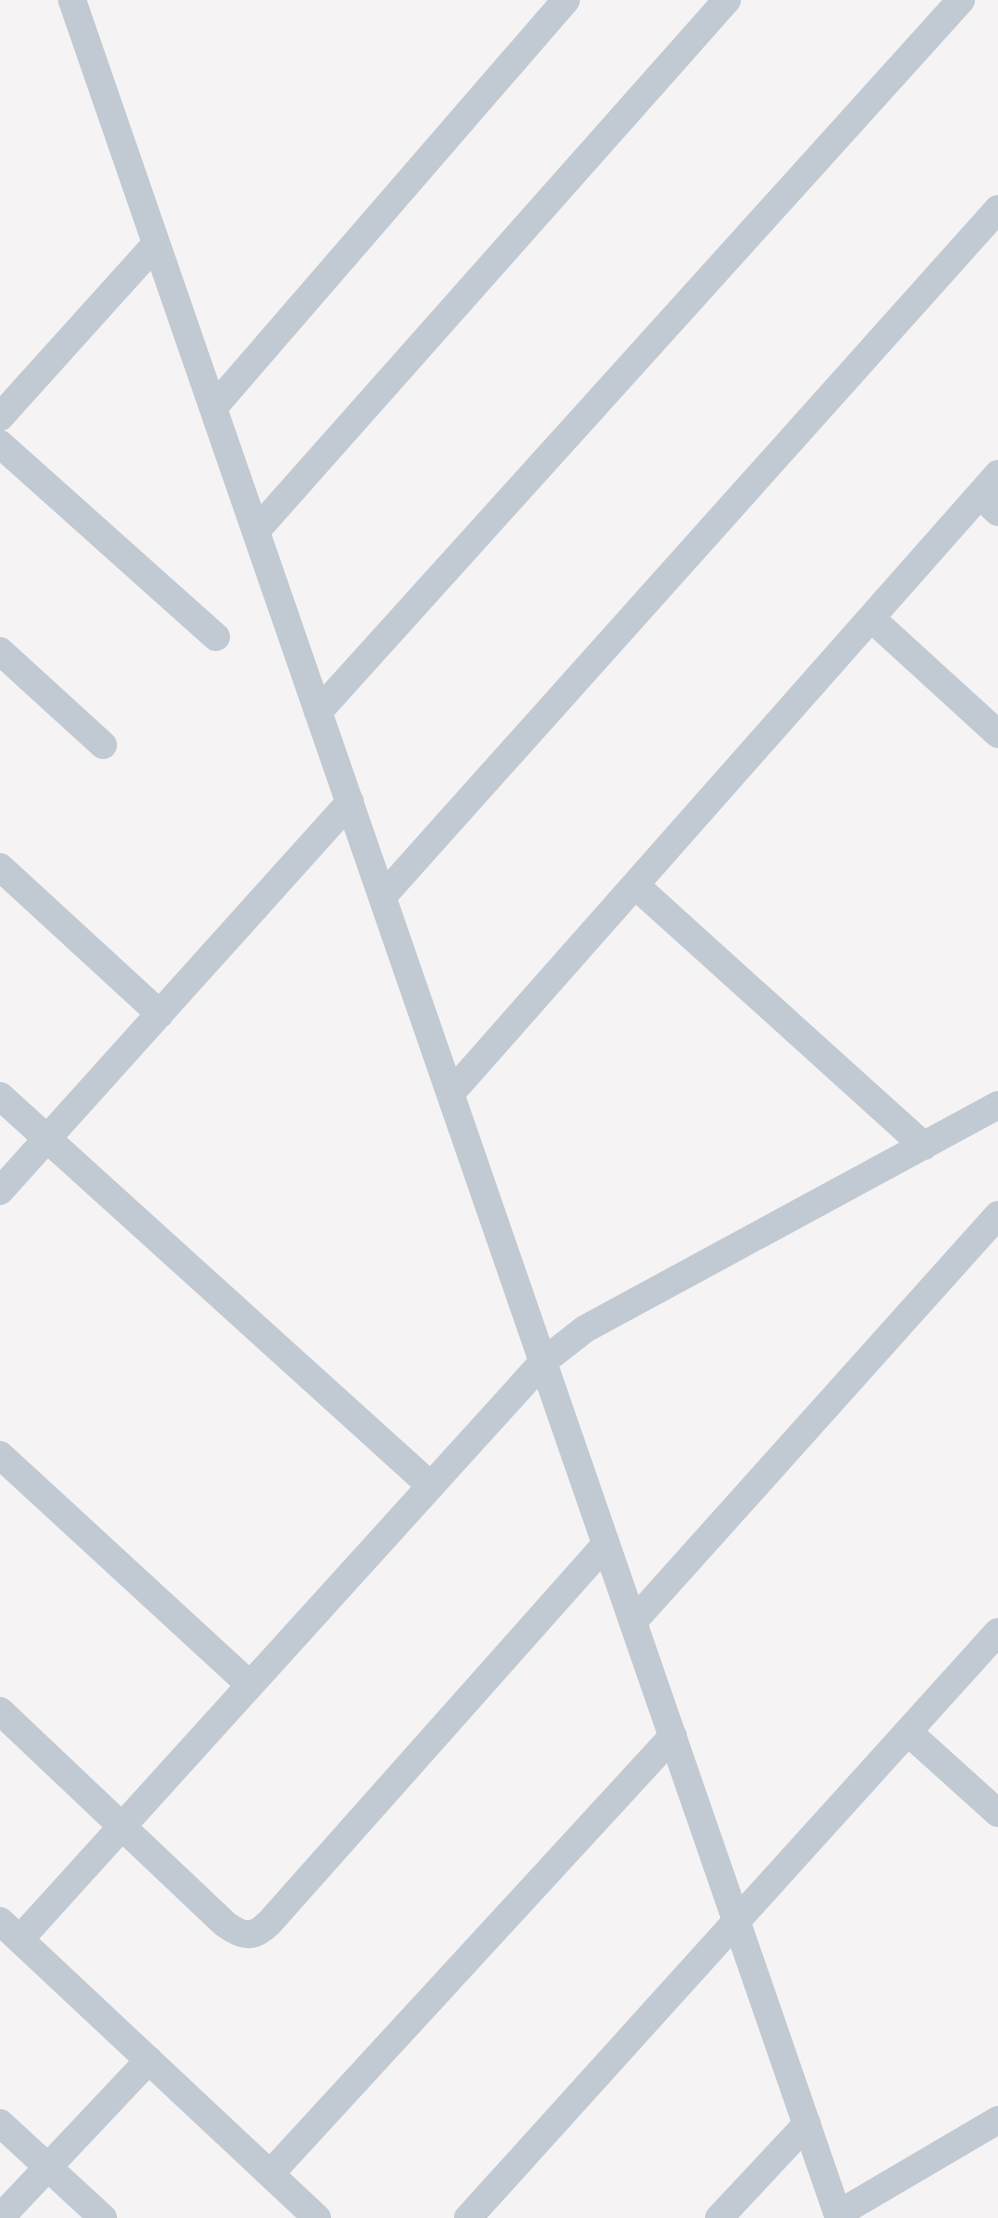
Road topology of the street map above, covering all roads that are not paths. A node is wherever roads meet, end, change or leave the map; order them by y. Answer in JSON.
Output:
{"nodes":[{"id":1,"x":566,"y":0,"type":"edge"},
{"id":2,"x":727,"y":0,"type":"edge"},
{"id":3,"x":961,"y":0,"type":"edge"},
{"id":4,"x":77,"y":3,"type":"edge"},
{"id":5,"x":998,"y":209,"type":"edge"},
{"id":6,"x":156,"y":244,"type":"junction"},
{"id":7,"x":213,"y":408,"type":"junction"},
{"id":8,"x":0,"y":417,"type":"edge"},
{"id":9,"x":0,"y":444,"type":"edge"},
{"id":10,"x":998,"y":474,"type":"edge"},
{"id":11,"x":989,"y":503,"type":"edge"},
{"id":12,"x":256,"y":531,"type":"junction"},
{"id":13,"x":871,"y":618,"type":"junction"},
{"id":14,"x":216,"y":638,"type":"dead end"},
{"id":15,"x":0,"y":651,"type":"edge"},
{"id":16,"x":318,"y":712,"type":"junction"},
{"id":17,"x":998,"y":734,"type":"edge"},
{"id":18,"x":103,"y":745,"type":"dead end"},
{"id":19,"x":350,"y":802,"type":"junction"},
{"id":20,"x":0,"y":867,"type":"edge"},
{"id":21,"x":635,"y":885,"type":"junction"},
{"id":22,"x":383,"y":896,"type":"junction"},
{"id":23,"x":160,"y":1014,"type":"junction"},
{"id":24,"x":451,"y":1093,"type":"junction"},
{"id":25,"x":0,"y":1096,"type":"edge"},
{"id":26,"x":998,"y":1105,"type":"edge"},
{"id":27,"x":47,"y":1139,"type":"junction"},
{"id":28,"x":924,"y":1146,"type":"junction"},
{"id":29,"x":0,"y":1191,"type":"edge"},
{"id":30,"x":998,"y":1215,"type":"edge"},
{"id":31,"x":544,"y":1362,"type":"junction"},
{"id":32,"x":0,"y":1455,"type":"edge"},
{"id":33,"x":431,"y":1486,"type":"junction"},
{"id":34,"x":606,"y":1544,"type":"junction"},
{"id":35,"x":633,"y":1622,"type":"junction"},
{"id":36,"x":998,"y":1632,"type":"edge"},
{"id":37,"x":250,"y":1685,"type":"junction"},
{"id":38,"x":0,"y":1711,"type":"edge"},
{"id":39,"x":908,"y":1732,"type":"junction"},
{"id":40,"x":673,"y":1736,"type":"junction"},
{"id":41,"x":998,"y":1813,"type":"edge"},
{"id":42,"x":122,"y":1827,"type":"junction"},
{"id":43,"x":0,"y":1920,"type":"edge"},
{"id":44,"x":736,"y":1920,"type":"junction"},
{"id":45,"x":20,"y":1939,"type":"junction"},
{"id":46,"x":149,"y":2060,"type":"junction"},
{"id":47,"x":998,"y":2120,"type":"edge"},
{"id":48,"x":0,"y":2123,"type":"edge"},
{"id":49,"x":807,"y":2124,"type":"junction"},
{"id":50,"x":49,"y":2166,"type":"junction"},
{"id":51,"x":270,"y":2174,"type":"junction"},
{"id":52,"x":838,"y":2216,"type":"edge"},
{"id":53,"x":0,"y":2218,"type":"edge"},
{"id":54,"x":103,"y":2218,"type":"edge"},
{"id":55,"x":317,"y":2218,"type":"edge"},
{"id":56,"x":468,"y":2218,"type":"edge"},
{"id":57,"x":719,"y":2218,"type":"edge"}],
"edges":[{"from":1,"to":7,"type":"street"},
{"from":2,"to":12,"type":"street"},
{"from":3,"to":16,"type":"street"},
{"from":4,"to":6,"type":"street"},
{"from":5,"to":22,"type":"street"},
{"from":6,"to":7,"type":"street"},
{"from":6,"to":8,"type":"street"},
{"from":7,"to":12,"type":"street"},
{"from":9,"to":14,"type":"street"},
{"from":10,"to":11,"type":"street"},
{"from":11,"to":13,"type":"street"},
{"from":12,"to":16,"type":"street"},
{"from":13,"to":17,"type":"street"},
{"from":13,"to":21,"type":"street"},
{"from":15,"to":18,"type":"street"},
{"from":16,"to":19,"type":"street"},
{"from":19,"to":22,"type":"street"},
{"from":19,"to":23,"type":"street"},
{"from":20,"to":23,"type":"street"},
{"from":21,"to":24,"type":"street"},
{"from":21,"to":28,"type":"street"},
{"from":22,"to":24,"type":"street"},
{"from":23,"to":27,"type":"street"},
{"from":24,"to":31,"type":"street"},
{"from":25,"to":27,"type":"street"},
{"from":26,"to":28,"type":"street"},
{"from":27,"to":29,"type":"street"},
{"from":27,"to":33,"type":"street"},
{"from":28,"to":31,"type":"street"},
{"from":30,"to":35,"type":"street"},
{"from":31,"to":33,"type":"street"},
{"from":31,"to":34,"type":"street"},
{"from":32,"to":37,"type":"street"},
{"from":33,"to":37,"type":"street"},
{"from":34,"to":35,"type":"street"},
{"from":34,"to":42,"type":"street"},
{"from":35,"to":40,"type":"street"},
{"from":36,"to":39,"type":"street"},
{"from":37,"to":42,"type":"street"},
{"from":38,"to":42,"type":"street"},
{"from":39,"to":41,"type":"street"},
{"from":39,"to":44,"type":"street"},
{"from":40,"to":44,"type":"street"},
{"from":40,"to":51,"type":"street"},
{"from":42,"to":45,"type":"street"},
{"from":43,"to":45,"type":"street"},
{"from":44,"to":49,"type":"street"},
{"from":44,"to":56,"type":"street"},
{"from":45,"to":46,"type":"street"},
{"from":46,"to":50,"type":"street"},
{"from":46,"to":51,"type":"street"},
{"from":47,"to":52,"type":"street"},
{"from":48,"to":50,"type":"street"},
{"from":49,"to":52,"type":"street"},
{"from":49,"to":57,"type":"street"},
{"from":50,"to":53,"type":"street"},
{"from":50,"to":54,"type":"street"},
{"from":51,"to":55,"type":"street"}]}
